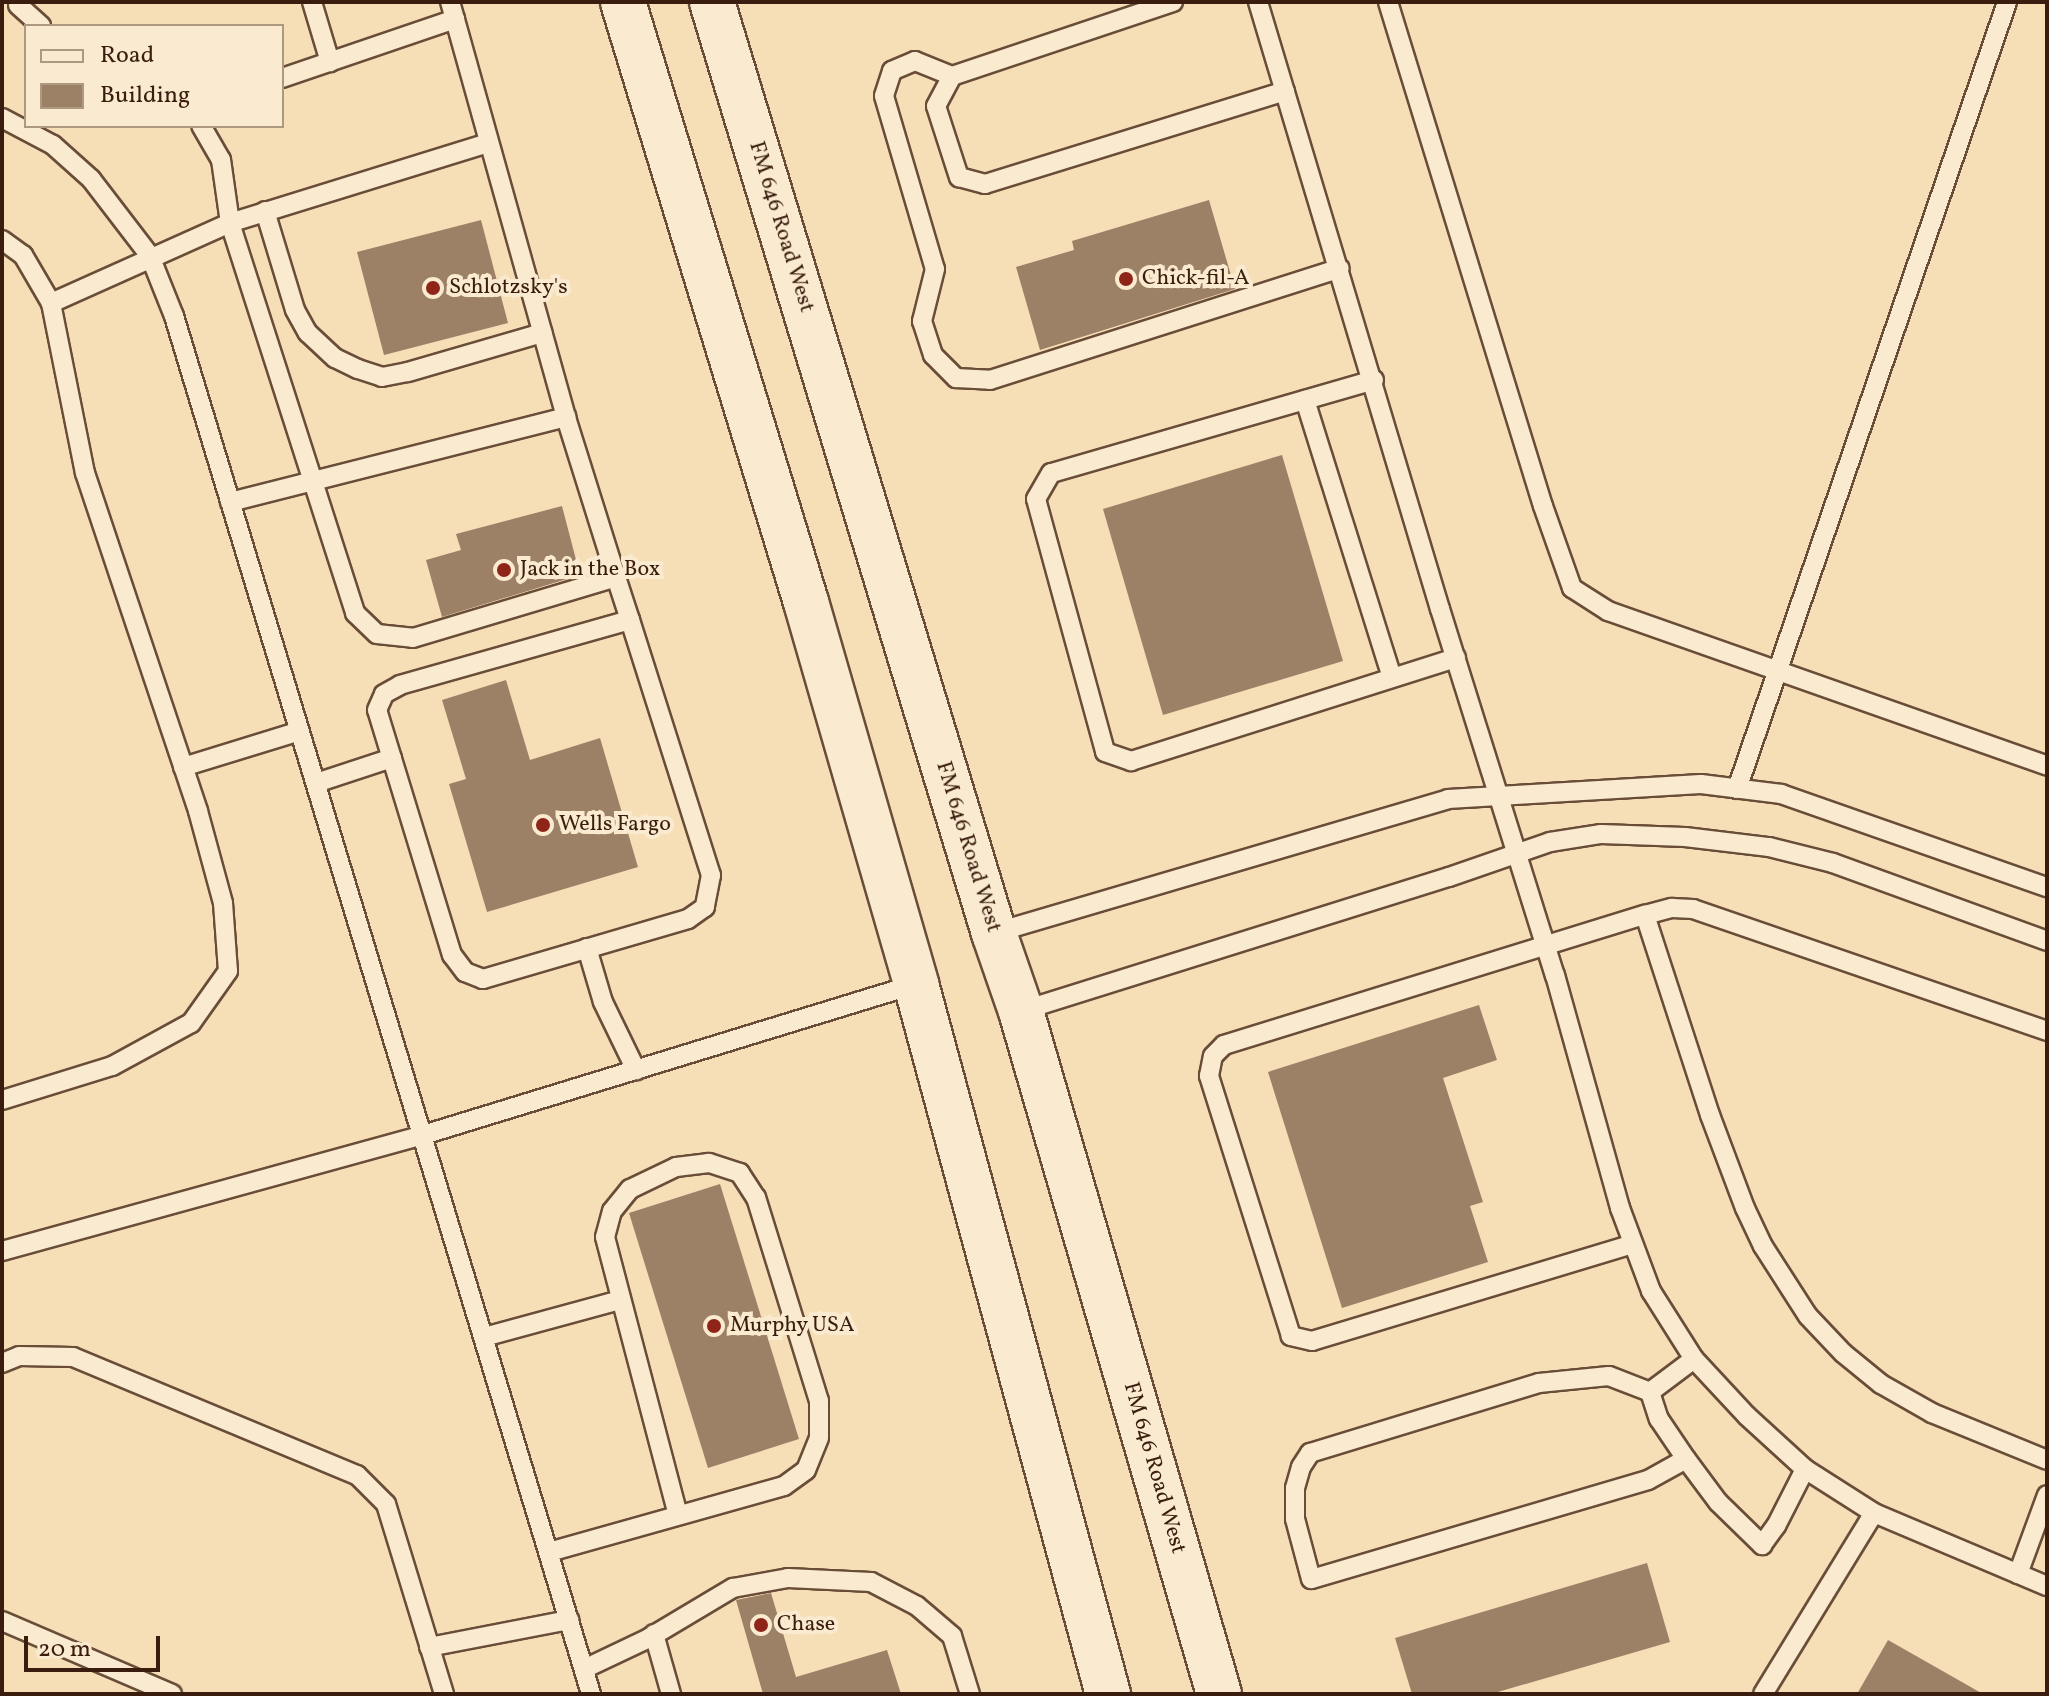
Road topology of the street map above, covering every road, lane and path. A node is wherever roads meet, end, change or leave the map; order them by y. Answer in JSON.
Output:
{"nodes":[{"id":1,"x":312,"y":2,"type":"edge"},
{"id":2,"x":623,"y":2,"type":"edge"},
{"id":3,"x":1173,"y":2,"type":"edge"},
{"id":4,"x":1258,"y":2,"type":"edge"},
{"id":5,"x":1388,"y":2,"type":"edge"},
{"id":6,"x":2007,"y":2,"type":"edge"},
{"id":7,"x":13,"y":4,"type":"edge"},
{"id":8,"x":719,"y":4,"type":"edge"},
{"id":9,"x":453,"y":10,"type":"edge"},
{"id":10,"x":38,"y":24,"type":"edge"},
{"id":11,"x":330,"y":62,"type":"junction"},
{"id":12,"x":952,"y":76,"type":"junction"},
{"id":13,"x":284,"y":77,"type":"edge"},
{"id":14,"x":1285,"y":91,"type":"junction"},
{"id":15,"x":2,"y":118,"type":"edge"},
{"id":16,"x":202,"y":128,"type":"edge"},
{"id":17,"x":488,"y":143,"type":"junction"},
{"id":18,"x":265,"y":211,"type":"junction"},
{"id":19,"x":230,"y":223,"type":"junction"},
{"id":20,"x":2,"y":240,"type":"edge"},
{"id":21,"x":150,"y":256,"type":"junction"},
{"id":22,"x":1340,"y":268,"type":"junction"},
{"id":23,"x":51,"y":303,"type":"junction"},
{"id":24,"x":542,"y":333,"type":"junction"},
{"id":25,"x":1374,"y":380,"type":"junction"},
{"id":26,"x":1305,"y":400,"type":"junction"},
{"id":27,"x":566,"y":417,"type":"junction"},
{"id":28,"x":313,"y":481,"type":"junction"},
{"id":29,"x":230,"y":502,"type":"junction"},
{"id":30,"x":616,"y":577,"type":"junction"},
{"id":31,"x":630,"y":620,"type":"junction"},
{"id":32,"x":1456,"y":658,"type":"junction"},
{"id":33,"x":1778,"y":669,"type":"junction"},
{"id":34,"x":1392,"y":678,"type":"junction"},
{"id":35,"x":300,"y":731,"type":"junction"},
{"id":36,"x":392,"y":758,"type":"junction"},
{"id":37,"x":2047,"y":766,"type":"edge"},
{"id":38,"x":183,"y":767,"type":"junction"},
{"id":39,"x":316,"y":783,"type":"junction"},
{"id":40,"x":1737,"y":789,"type":"junction"},
{"id":41,"x":1499,"y":796,"type":"junction"},
{"id":42,"x":1516,"y":853,"type":"junction"},
{"id":43,"x":2047,"y":887,"type":"edge"},
{"id":44,"x":1645,"y":915,"type":"junction"},
{"id":45,"x":994,"y":933,"type":"junction"},
{"id":46,"x":2047,"y":941,"type":"edge"},
{"id":47,"x":1546,"y":946,"type":"junction"},
{"id":48,"x":587,"y":948,"type":"junction"},
{"id":49,"x":916,"y":984,"type":"junction"},
{"id":50,"x":1021,"y":1011,"type":"junction"},
{"id":51,"x":2047,"y":1031,"type":"edge"},
{"id":52,"x":636,"y":1070,"type":"junction"},
{"id":53,"x":2,"y":1100,"type":"edge"},
{"id":54,"x":423,"y":1135,"type":"junction"},
{"id":55,"x":1633,"y":1244,"type":"junction"},
{"id":56,"x":2,"y":1251,"type":"edge"},
{"id":57,"x":620,"y":1300,"type":"junction"},
{"id":58,"x":484,"y":1337,"type":"junction"},
{"id":59,"x":1694,"y":1359,"type":"junction"},
{"id":60,"x":2,"y":1363,"type":"edge"},
{"id":61,"x":1650,"y":1392,"type":"junction"},
{"id":62,"x":1686,"y":1459,"type":"junction"},
{"id":63,"x":2047,"y":1460,"type":"edge"},
{"id":64,"x":1805,"y":1469,"type":"junction"},
{"id":65,"x":2047,"y":1495,"type":"edge"},
{"id":66,"x":1874,"y":1513,"type":"junction"},
{"id":67,"x":678,"y":1515,"type":"junction"},
{"id":68,"x":549,"y":1552,"type":"junction"},
{"id":69,"x":2018,"y":1574,"type":"junction"},
{"id":70,"x":2047,"y":1586,"type":"edge"},
{"id":71,"x":569,"y":1620,"type":"junction"},
{"id":72,"x":2,"y":1621,"type":"edge"},
{"id":73,"x":654,"y":1634,"type":"junction"},
{"id":74,"x":429,"y":1647,"type":"junction"},
{"id":75,"x":584,"y":1669,"type":"junction"},
{"id":76,"x":172,"y":1694,"type":"edge"},
{"id":77,"x":444,"y":1694,"type":"edge"},
{"id":78,"x":591,"y":1694,"type":"edge"},
{"id":79,"x":671,"y":1694,"type":"edge"},
{"id":80,"x":970,"y":1694,"type":"edge"},
{"id":81,"x":1108,"y":1694,"type":"edge"},
{"id":82,"x":1219,"y":1694,"type":"edge"},
{"id":83,"x":1763,"y":1694,"type":"edge"}],
"edges":[{"from":1,"to":11,"type":"lane"},
{"from":2,"to":49,"type":"main road"},
{"from":3,"to":12,"type":"lane"},
{"from":4,"to":14,"type":"lane"},
{"from":5,"to":33,"type":"lane"},
{"from":6,"to":33,"type":"lane"},
{"from":7,"to":10,"type":"lane"},
{"from":8,"to":45,"type":"main road","name":"FM 646 Road West"},
{"from":9,"to":11,"type":"lane"},
{"from":9,"to":17,"type":"lane"},
{"from":11,"to":13,"type":"lane"},
{"from":12,"to":14,"type":"lane"},
{"from":12,"to":22,"type":"lane"},
{"from":14,"to":22,"type":"lane"},
{"from":15,"to":21,"type":"lane"},
{"from":16,"to":19,"type":"lane"},
{"from":17,"to":18,"type":"lane"},
{"from":17,"to":24,"type":"lane"},
{"from":18,"to":19,"type":"lane"},
{"from":18,"to":24,"type":"lane"},
{"from":19,"to":21,"type":"lane"},
{"from":19,"to":28,"type":"lane"},
{"from":20,"to":23,"type":"lane"},
{"from":21,"to":23,"type":"lane"},
{"from":21,"to":29,"type":"lane"},
{"from":22,"to":25,"type":"lane"},
{"from":23,"to":38,"type":"lane"},
{"from":24,"to":27,"type":"lane"},
{"from":25,"to":26,"type":"lane"},
{"from":25,"to":32,"type":"lane"},
{"from":26,"to":34,"type":"lane"},
{"from":26,"to":34,"type":"lane"},
{"from":27,"to":28,"type":"lane"},
{"from":27,"to":30,"type":"lane"},
{"from":28,"to":29,"type":"lane"},
{"from":28,"to":30,"type":"lane"},
{"from":29,"to":35,"type":"lane"},
{"from":30,"to":31,"type":"lane"},
{"from":31,"to":36,"type":"lane"},
{"from":31,"to":48,"type":"lane"},
{"from":32,"to":34,"type":"lane"},
{"from":32,"to":41,"type":"lane"},
{"from":33,"to":37,"type":"lane"},
{"from":33,"to":40,"type":"lane"},
{"from":35,"to":38,"type":"lane"},
{"from":35,"to":39,"type":"lane"},
{"from":36,"to":39,"type":"lane"},
{"from":36,"to":48,"type":"lane"},
{"from":38,"to":53,"type":"lane"},
{"from":39,"to":54,"type":"lane"},
{"from":40,"to":41,"type":"lane"},
{"from":40,"to":43,"type":"lane"},
{"from":41,"to":42,"type":"lane"},
{"from":41,"to":45,"type":"lane"},
{"from":42,"to":46,"type":"lane"},
{"from":42,"to":47,"type":"lane"},
{"from":42,"to":50,"type":"lane"},
{"from":44,"to":47,"type":"lane"},
{"from":44,"to":51,"type":"lane"},
{"from":44,"to":63,"type":"lane"},
{"from":45,"to":50,"type":"main road","name":"FM 646 Road West"},
{"from":47,"to":55,"type":"lane"},
{"from":47,"to":55,"type":"lane"},
{"from":48,"to":52,"type":"lane"},
{"from":49,"to":52,"type":"lane"},
{"from":49,"to":81,"type":"main road"},
{"from":50,"to":82,"type":"main road","name":"FM 646 Road West"},
{"from":52,"to":54,"type":"lane"},
{"from":54,"to":56,"type":"lane"},
{"from":54,"to":58,"type":"lane"},
{"from":55,"to":59,"type":"lane"},
{"from":57,"to":58,"type":"lane"},
{"from":57,"to":67,"type":"lane"},
{"from":57,"to":67,"type":"lane"},
{"from":58,"to":68,"type":"lane"},
{"from":59,"to":61,"type":"lane"},
{"from":59,"to":64,"type":"lane"},
{"from":60,"to":74,"type":"lane"},
{"from":61,"to":62,"type":"lane"},
{"from":61,"to":62,"type":"lane"},
{"from":62,"to":64,"type":"lane"},
{"from":64,"to":66,"type":"lane"},
{"from":65,"to":69,"type":"lane"},
{"from":66,"to":69,"type":"lane"},
{"from":66,"to":83,"type":"lane"},
{"from":67,"to":68,"type":"lane"},
{"from":68,"to":71,"type":"lane"},
{"from":69,"to":70,"type":"lane"},
{"from":71,"to":74,"type":"lane"},
{"from":71,"to":75,"type":"lane"},
{"from":72,"to":76,"type":"lane"},
{"from":73,"to":75,"type":"lane"},
{"from":73,"to":79,"type":"lane"},
{"from":73,"to":80,"type":"lane"},
{"from":74,"to":77,"type":"lane"},
{"from":75,"to":78,"type":"lane"}]}
